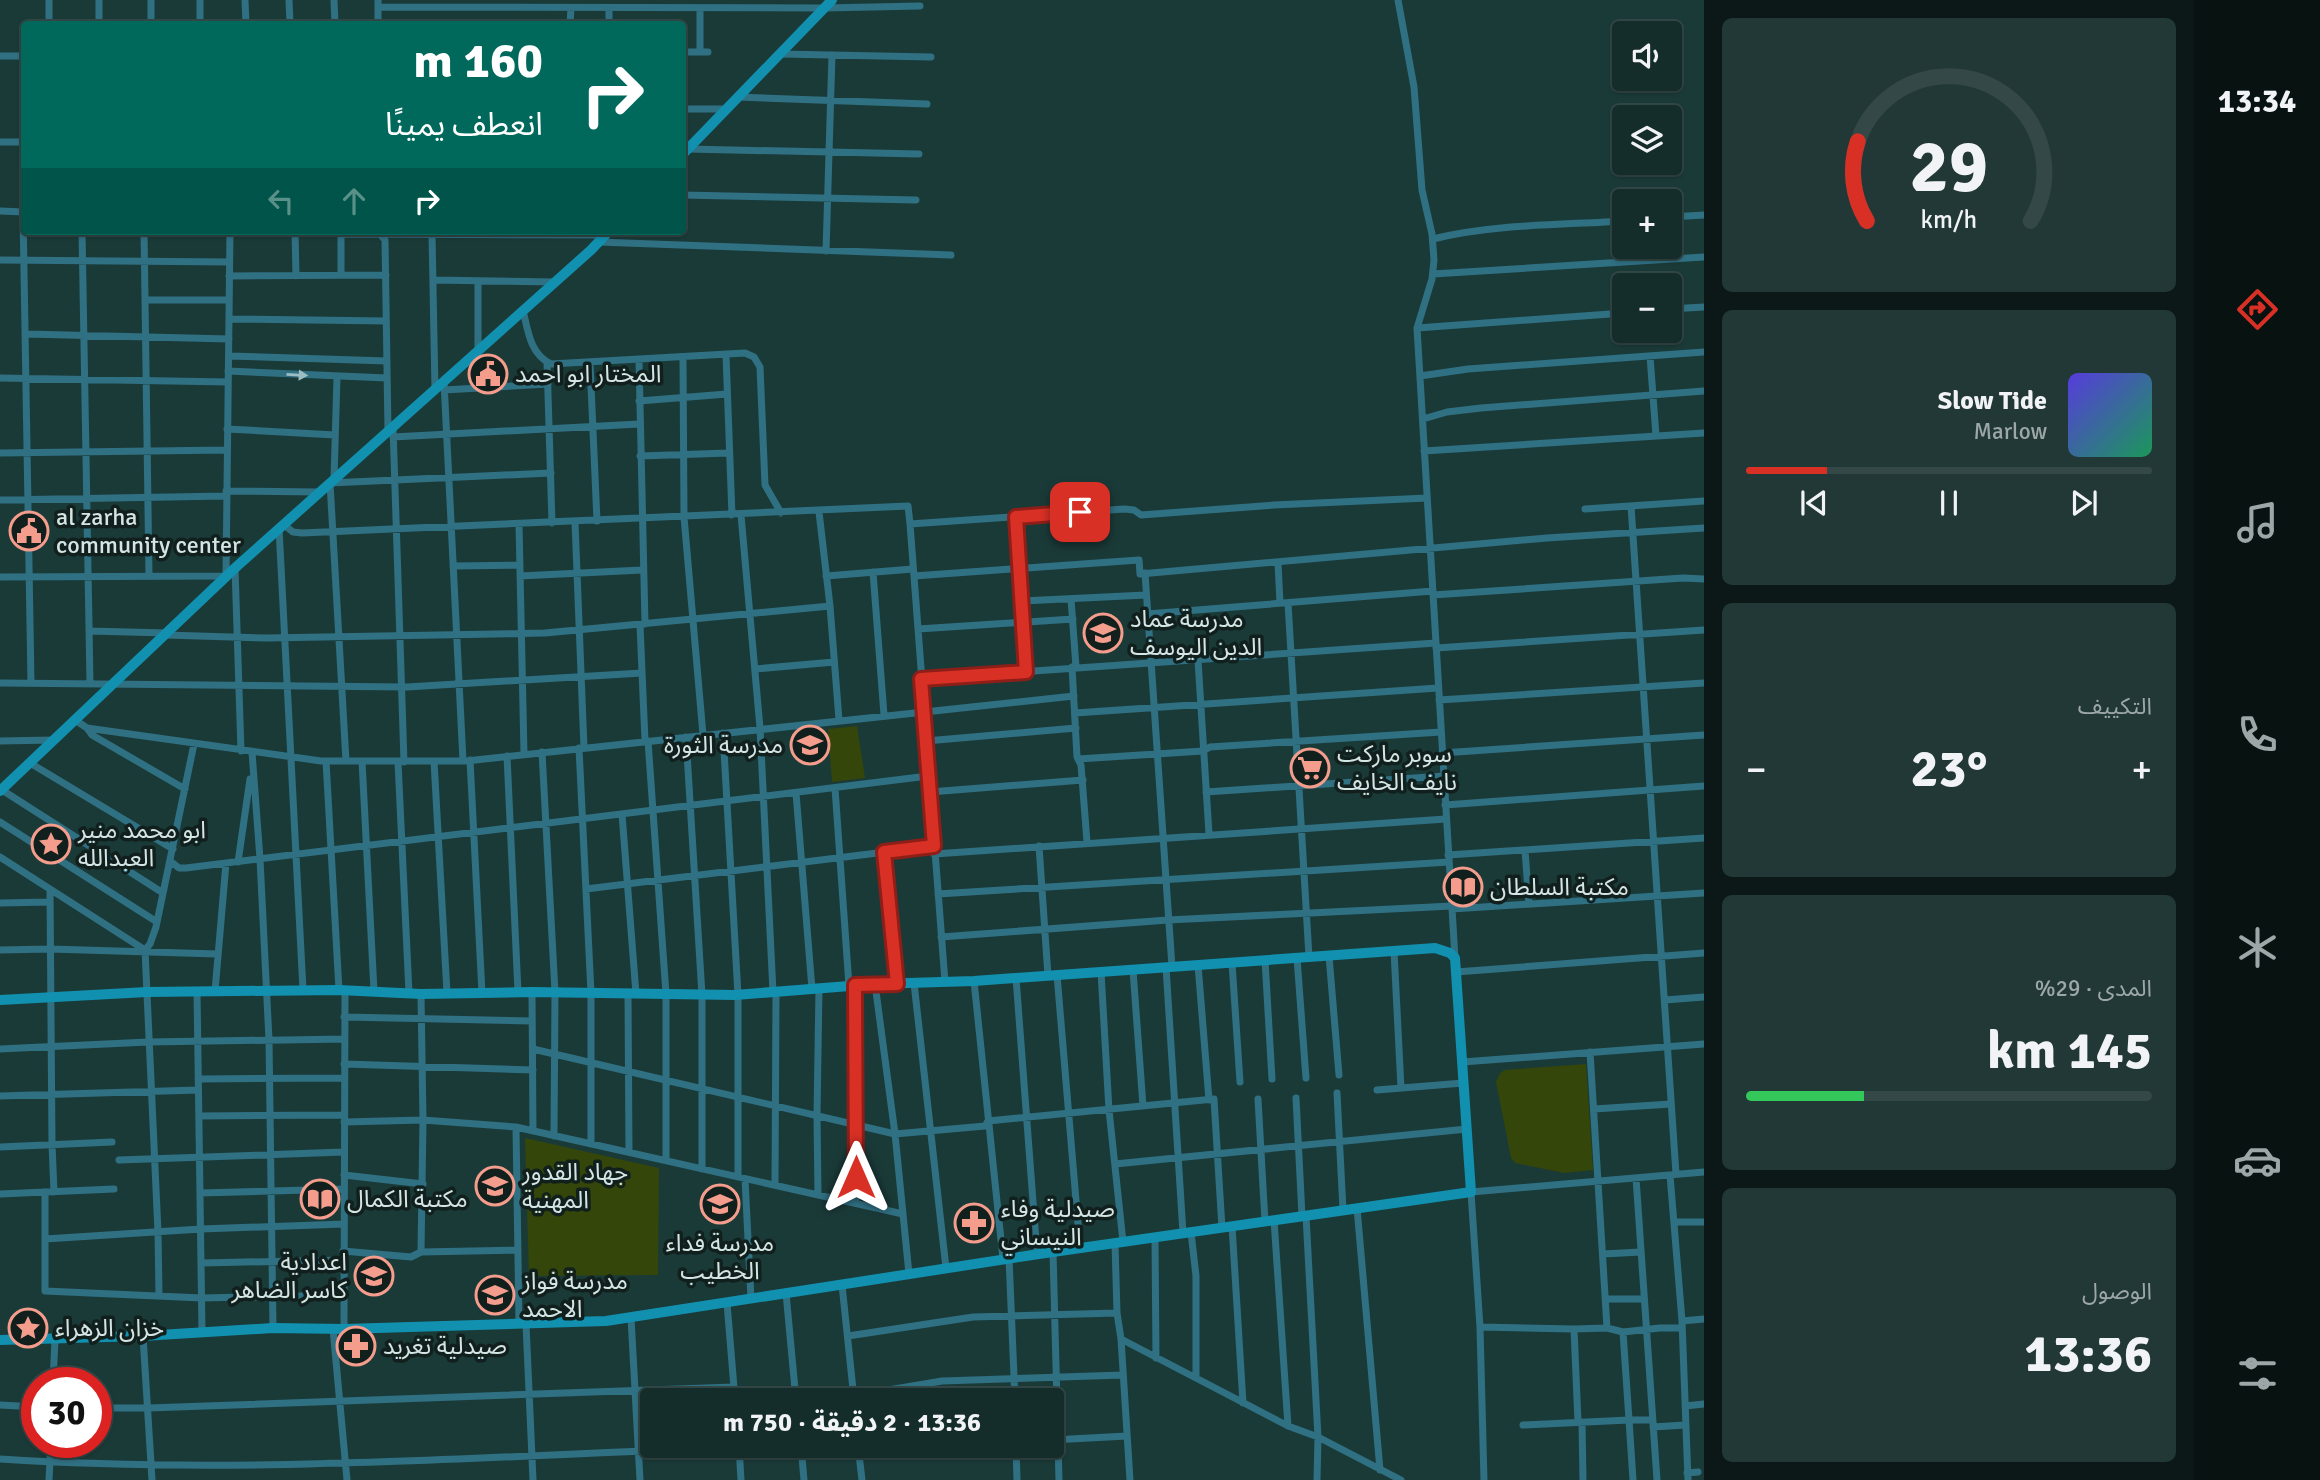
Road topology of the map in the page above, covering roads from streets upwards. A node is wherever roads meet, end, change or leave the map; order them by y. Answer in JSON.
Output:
{"nodes":[{"id":1,"x":49,"y":0,"type":"edge"},
{"id":2,"x":99,"y":0,"type":"edge"},
{"id":3,"x":151,"y":0,"type":"edge"},
{"id":4,"x":200,"y":0,"type":"edge"},
{"id":5,"x":245,"y":0,"type":"edge"},
{"id":6,"x":289,"y":0,"type":"edge"},
{"id":7,"x":334,"y":0,"type":"edge"},
{"id":8,"x":832,"y":0,"type":"edge"},
{"id":9,"x":1398,"y":0,"type":"edge"},
{"id":10,"x":378,"y":4,"type":"edge"},
{"id":11,"x":920,"y":6,"type":"dead end"},
{"id":12,"x":570,"y":8,"type":"junction"},
{"id":13,"x":609,"y":8,"type":"junction"},
{"id":14,"x":700,"y":8,"type":"junction"},
{"id":15,"x":824,"y":8,"type":"junction"},
{"id":16,"x":50,"y":21,"type":"edge"},
{"id":17,"x":99,"y":21,"type":"edge"},
{"id":18,"x":151,"y":21,"type":"edge"},
{"id":19,"x":200,"y":21,"type":"edge"},
{"id":20,"x":246,"y":21,"type":"edge"},
{"id":21,"x":290,"y":21,"type":"edge"},
{"id":22,"x":335,"y":21,"type":"edge"},
{"id":23,"x":570,"y":21,"type":"edge"},
{"id":24,"x":609,"y":21,"type":"edge"},
{"id":25,"x":686,"y":52,"type":"edge"},
{"id":26,"x":780,"y":54,"type":"junction"},
{"id":27,"x":832,"y":55,"type":"junction"},
{"id":28,"x":0,"y":56,"type":"edge"},
{"id":29,"x":21,"y":56,"type":"edge"},
{"id":30,"x":930,"y":57,"type":"dead end"},
{"id":31,"x":738,"y":97,"type":"junction"},
{"id":32,"x":830,"y":100,"type":"junction"},
{"id":33,"x":927,"y":103,"type":"dead end"},
{"id":34,"x":727,"y":108,"type":"junction"},
{"id":35,"x":686,"y":109,"type":"edge"},
{"id":36,"x":0,"y":142,"type":"edge"},
{"id":37,"x":21,"y":142,"type":"edge"},
{"id":38,"x":686,"y":151,"type":"edge"},
{"id":39,"x":686,"y":152,"type":"edge"},
{"id":40,"x":829,"y":152,"type":"junction"},
{"id":41,"x":919,"y":153,"type":"dead end"},
{"id":42,"x":686,"y":195,"type":"edge"},
{"id":43,"x":828,"y":198,"type":"junction"},
{"id":44,"x":916,"y":200,"type":"dead end"},
{"id":45,"x":0,"y":211,"type":"edge"},
{"id":46,"x":21,"y":212,"type":"edge"},
{"id":47,"x":1704,"y":215,"type":"edge"},
{"id":48,"x":1682,"y":217,"type":"edge"},
{"id":49,"x":1612,"y":222,"type":"edge"},
{"id":50,"x":24,"y":235,"type":"edge"},
{"id":51,"x":82,"y":235,"type":"edge"},
{"id":52,"x":144,"y":235,"type":"edge"},
{"id":53,"x":230,"y":235,"type":"edge"},
{"id":54,"x":295,"y":235,"type":"edge"},
{"id":55,"x":341,"y":235,"type":"edge"},
{"id":56,"x":381,"y":235,"type":"edge"},
{"id":57,"x":432,"y":235,"type":"edge"},
{"id":58,"x":518,"y":235,"type":"edge"},
{"id":59,"x":604,"y":236,"type":"edge"},
{"id":60,"x":1433,"y":239,"type":"junction"},
{"id":61,"x":826,"y":251,"type":"junction"},
{"id":62,"x":951,"y":255,"type":"dead end"},
{"id":63,"x":1704,"y":257,"type":"edge"},
{"id":64,"x":0,"y":260,"type":"edge"},
{"id":65,"x":24,"y":261,"type":"junction"},
{"id":66,"x":82,"y":261,"type":"junction"},
{"id":67,"x":144,"y":261,"type":"junction"},
{"id":68,"x":229,"y":262,"type":"junction"},
{"id":69,"x":1433,"y":274,"type":"junction"},
{"id":70,"x":341,"y":275,"type":"junction"},
{"id":71,"x":386,"y":275,"type":"junction"},
{"id":72,"x":229,"y":276,"type":"junction"},
{"id":73,"x":296,"y":276,"type":"junction"},
{"id":74,"x":433,"y":280,"type":"junction"},
{"id":75,"x":478,"y":281,"type":"junction"},
{"id":76,"x":555,"y":282,"type":"junction"},
{"id":77,"x":145,"y":300,"type":"junction"},
{"id":78,"x":229,"y":300,"type":"junction"},
{"id":79,"x":1704,"y":307,"type":"edge"},
{"id":80,"x":1682,"y":308,"type":"edge"},
{"id":81,"x":523,"y":310,"type":"junction"},
{"id":82,"x":1612,"y":314,"type":"edge"},
{"id":83,"x":229,"y":318,"type":"junction"},
{"id":84,"x":386,"y":321,"type":"junction"},
{"id":85,"x":1417,"y":328,"type":"junction"},
{"id":86,"x":26,"y":334,"type":"junction"},
{"id":87,"x":84,"y":335,"type":"junction"},
{"id":88,"x":146,"y":337,"type":"junction"},
{"id":89,"x":229,"y":339,"type":"junction"},
{"id":90,"x":478,"y":351,"type":"junction"},
{"id":91,"x":1704,"y":352,"type":"edge"},
{"id":92,"x":726,"y":355,"type":"junction"},
{"id":93,"x":229,"y":356,"type":"junction"},
{"id":94,"x":1650,"y":356,"type":"junction"},
{"id":95,"x":682,"y":357,"type":"junction"},
{"id":96,"x":639,"y":360,"type":"junction"},
{"id":97,"x":387,"y":361,"type":"junction"},
{"id":98,"x":547,"y":362,"type":"junction"},
{"id":99,"x":590,"y":363,"type":"junction"},
{"id":100,"x":228,"y":371,"type":"junction"},
{"id":101,"x":1420,"y":376,"type":"junction"},
{"id":102,"x":337,"y":377,"type":"junction"},
{"id":103,"x":0,"y":378,"type":"edge"},
{"id":104,"x":387,"y":378,"type":"junction"},
{"id":105,"x":27,"y":379,"type":"junction"},
{"id":106,"x":84,"y":380,"type":"junction"},
{"id":107,"x":146,"y":381,"type":"junction"},
{"id":108,"x":228,"y":382,"type":"junction"},
{"id":109,"x":548,"y":384,"type":"junction"},
{"id":110,"x":441,"y":387,"type":"junction"},
{"id":111,"x":1704,"y":391,"type":"edge"},
{"id":112,"x":727,"y":394,"type":"junction"},
{"id":113,"x":1653,"y":395,"type":"junction"},
{"id":114,"x":683,"y":397,"type":"junction"},
{"id":115,"x":639,"y":401,"type":"junction"},
{"id":116,"x":1423,"y":419,"type":"junction"},
{"id":117,"x":639,"y":424,"type":"junction"},
{"id":118,"x":593,"y":426,"type":"junction"},
{"id":119,"x":227,"y":429,"type":"junction"},
{"id":120,"x":550,"y":429,"type":"junction"},
{"id":121,"x":391,"y":432,"type":"junction"},
{"id":122,"x":1704,"y":433,"type":"edge"},
{"id":123,"x":446,"y":434,"type":"junction"},
{"id":124,"x":335,"y":435,"type":"junction"},
{"id":125,"x":1656,"y":436,"type":"junction"},
{"id":126,"x":227,"y":450,"type":"junction"},
{"id":127,"x":148,"y":451,"type":"junction"},
{"id":128,"x":86,"y":452,"type":"junction"},
{"id":129,"x":1424,"y":452,"type":"junction"},
{"id":130,"x":0,"y":453,"type":"edge"},
{"id":131,"x":28,"y":453,"type":"junction"},
{"id":132,"x":729,"y":453,"type":"junction"},
{"id":133,"x":684,"y":454,"type":"junction"},
{"id":134,"x":640,"y":456,"type":"junction"},
{"id":135,"x":551,"y":473,"type":"junction"},
{"id":136,"x":448,"y":478,"type":"junction"},
{"id":137,"x":395,"y":480,"type":"junction"},
{"id":138,"x":332,"y":481,"type":"junction"},
{"id":139,"x":319,"y":492,"type":"junction"},
{"id":140,"x":226,"y":494,"type":"junction"},
{"id":141,"x":148,"y":498,"type":"junction"},
{"id":142,"x":1427,"y":498,"type":"junction"},
{"id":143,"x":87,"y":499,"type":"junction"},
{"id":144,"x":0,"y":500,"type":"edge"},
{"id":145,"x":29,"y":500,"type":"junction"},
{"id":146,"x":1704,"y":501,"type":"edge"},
{"id":147,"x":1631,"y":506,"type":"junction"},
{"id":148,"x":1585,"y":509,"type":"dead end"},
{"id":149,"x":819,"y":512,"type":"junction"},
{"id":150,"x":781,"y":513,"type":"junction"},
{"id":151,"x":732,"y":515,"type":"junction"},
{"id":152,"x":741,"y":515,"type":"junction"},
{"id":153,"x":684,"y":517,"type":"junction"},
{"id":154,"x":1016,"y":517,"type":"junction"},
{"id":155,"x":642,"y":519,"type":"junction"},
{"id":156,"x":597,"y":521,"type":"junction"},
{"id":157,"x":575,"y":522,"type":"junction"},
{"id":158,"x":552,"y":523,"type":"junction"},
{"id":159,"x":519,"y":524,"type":"junction"},
{"id":160,"x":910,"y":524,"type":"junction"},
{"id":161,"x":281,"y":526,"type":"junction"},
{"id":162,"x":450,"y":527,"type":"junction"},
{"id":163,"x":1704,"y":528,"type":"edge"},
{"id":164,"x":396,"y":529,"type":"junction"},
{"id":165,"x":333,"y":532,"type":"junction"},
{"id":166,"x":1633,"y":532,"type":"junction"},
{"id":167,"x":1430,"y":550,"type":"junction"},
{"id":168,"x":1278,"y":563,"type":"junction"},
{"id":169,"x":520,"y":565,"type":"junction"},
{"id":170,"x":453,"y":566,"type":"junction"},
{"id":171,"x":235,"y":568,"type":"junction"},
{"id":172,"x":642,"y":569,"type":"junction"},
{"id":173,"x":1020,"y":569,"type":"junction"},
{"id":174,"x":577,"y":572,"type":"junction"},
{"id":175,"x":873,"y":572,"type":"junction"},
{"id":176,"x":914,"y":573,"type":"junction"},
{"id":177,"x":1145,"y":573,"type":"junction"},
{"id":178,"x":149,"y":576,"type":"junction"},
{"id":179,"x":226,"y":576,"type":"junction"},
{"id":180,"x":520,"y":576,"type":"junction"},
{"id":181,"x":826,"y":576,"type":"junction"},
{"id":182,"x":0,"y":577,"type":"edge"},
{"id":183,"x":31,"y":577,"type":"junction"},
{"id":184,"x":88,"y":577,"type":"junction"},
{"id":185,"x":1704,"y":579,"type":"edge"},
{"id":186,"x":1636,"y":581,"type":"junction"},
{"id":187,"x":1433,"y":593,"type":"junction"},
{"id":188,"x":1146,"y":595,"type":"junction"},
{"id":189,"x":1071,"y":599,"type":"junction"},
{"id":190,"x":1021,"y":601,"type":"junction"},
{"id":191,"x":1284,"y":603,"type":"junction"},
{"id":192,"x":830,"y":606,"type":"junction"},
{"id":193,"x":750,"y":614,"type":"junction"},
{"id":194,"x":1147,"y":614,"type":"junction"},
{"id":195,"x":1073,"y":619,"type":"junction"},
{"id":196,"x":692,"y":620,"type":"junction"},
{"id":197,"x":1023,"y":622,"type":"junction"},
{"id":198,"x":642,"y":625,"type":"junction"},
{"id":199,"x":918,"y":629,"type":"junction"},
{"id":200,"x":579,"y":630,"type":"junction"},
{"id":201,"x":1704,"y":630,"type":"edge"},
{"id":202,"x":89,"y":631,"type":"junction"},
{"id":203,"x":522,"y":633,"type":"junction"},
{"id":204,"x":166,"y":634,"type":"junction"},
{"id":205,"x":456,"y":634,"type":"junction"},
{"id":206,"x":1640,"y":634,"type":"junction"},
{"id":207,"x":400,"y":635,"type":"junction"},
{"id":208,"x":339,"y":637,"type":"junction"},
{"id":209,"x":237,"y":638,"type":"junction"},
{"id":210,"x":284,"y":638,"type":"junction"},
{"id":211,"x":1436,"y":646,"type":"junction"},
{"id":212,"x":1291,"y":653,"type":"junction"},
{"id":213,"x":1198,"y":660,"type":"junction"},
{"id":214,"x":834,"y":662,"type":"junction"},
{"id":215,"x":1151,"y":663,"type":"junction"},
{"id":216,"x":1074,"y":667,"type":"junction"},
{"id":217,"x":755,"y":668,"type":"junction"},
{"id":218,"x":1026,"y":672,"type":"junction"},
{"id":219,"x":642,"y":673,"type":"junction"},
{"id":220,"x":581,"y":677,"type":"junction"},
{"id":221,"x":921,"y":679,"type":"junction"},
{"id":222,"x":523,"y":680,"type":"junction"},
{"id":223,"x":0,"y":683,"type":"edge"},
{"id":224,"x":31,"y":683,"type":"junction"},
{"id":225,"x":90,"y":683,"type":"junction"},
{"id":226,"x":113,"y":683,"type":"junction"},
{"id":227,"x":1704,"y":683,"type":"edge"},
{"id":228,"x":459,"y":684,"type":"junction"},
{"id":229,"x":239,"y":685,"type":"junction"},
{"id":230,"x":286,"y":686,"type":"junction"},
{"id":231,"x":342,"y":687,"type":"junction"},
{"id":232,"x":401,"y":687,"type":"junction"},
{"id":233,"x":1643,"y":687,"type":"junction"},
{"id":234,"x":1438,"y":688,"type":"junction"},
{"id":235,"x":1074,"y":696,"type":"junction"},
{"id":236,"x":1294,"y":698,"type":"junction"},
{"id":237,"x":1439,"y":699,"type":"junction"},
{"id":238,"x":1201,"y":704,"type":"junction"},
{"id":239,"x":1154,"y":708,"type":"junction"},
{"id":240,"x":924,"y":711,"type":"junction"},
{"id":241,"x":1075,"y":713,"type":"junction"},
{"id":242,"x":884,"y":715,"type":"junction"},
{"id":243,"x":75,"y":720,"type":"junction"},
{"id":244,"x":839,"y":720,"type":"junction"},
{"id":245,"x":87,"y":728,"type":"junction"},
{"id":246,"x":760,"y":728,"type":"junction"},
{"id":247,"x":1076,"y":728,"type":"junction"},
{"id":248,"x":1441,"y":732,"type":"junction"},
{"id":249,"x":723,"y":733,"type":"junction"},
{"id":250,"x":703,"y":735,"type":"junction"},
{"id":251,"x":1704,"y":735,"type":"edge"},
{"id":252,"x":686,"y":737,"type":"junction"},
{"id":253,"x":1647,"y":739,"type":"junction"},
{"id":254,"x":54,"y":740,"type":"junction"},
{"id":255,"x":0,"y":741,"type":"edge"},
{"id":256,"x":646,"y":741,"type":"junction"},
{"id":257,"x":926,"y":741,"type":"junction"},
{"id":258,"x":1296,"y":741,"type":"junction"},
{"id":259,"x":194,"y":744,"type":"junction"},
{"id":260,"x":581,"y":748,"type":"junction"},
{"id":261,"x":1204,"y":750,"type":"junction"},
{"id":262,"x":241,"y":751,"type":"junction"},
{"id":263,"x":252,"y":752,"type":"junction"},
{"id":264,"x":542,"y":752,"type":"junction"},
{"id":265,"x":1442,"y":753,"type":"junction"},
{"id":266,"x":524,"y":754,"type":"junction"},
{"id":267,"x":1157,"y":754,"type":"junction"},
{"id":268,"x":507,"y":756,"type":"junction"},
{"id":269,"x":290,"y":757,"type":"junction"},
{"id":270,"x":1079,"y":759,"type":"junction"},
{"id":271,"x":466,"y":760,"type":"junction"},
{"id":272,"x":326,"y":761,"type":"junction"},
{"id":273,"x":346,"y":761,"type":"junction"},
{"id":274,"x":362,"y":761,"type":"junction"},
{"id":275,"x":434,"y":761,"type":"junction"},
{"id":276,"x":30,"y":762,"type":"junction"},
{"id":277,"x":401,"y":762,"type":"junction"},
{"id":278,"x":253,"y":765,"type":"junction"},
{"id":279,"x":928,"y":776,"type":"junction"},
{"id":280,"x":1444,"y":776,"type":"junction"},
{"id":281,"x":1083,"y":780,"type":"junction"},
{"id":282,"x":1299,"y":785,"type":"junction"},
{"id":283,"x":1704,"y":786,"type":"edge"},
{"id":284,"x":835,"y":788,"type":"junction"},
{"id":285,"x":185,"y":789,"type":"junction"},
{"id":286,"x":1,"y":790,"type":"edge"},
{"id":287,"x":1650,"y":790,"type":"junction"},
{"id":288,"x":930,"y":792,"type":"junction"},
{"id":289,"x":1206,"y":792,"type":"junction"},
{"id":290,"x":796,"y":793,"type":"junction"},
{"id":291,"x":763,"y":797,"type":"junction"},
{"id":292,"x":727,"y":801,"type":"junction"},
{"id":293,"x":1446,"y":805,"type":"junction"},
{"id":294,"x":690,"y":806,"type":"junction"},
{"id":295,"x":653,"y":810,"type":"junction"},
{"id":296,"x":622,"y":814,"type":"junction"},
{"id":297,"x":582,"y":819,"type":"junction"},
{"id":298,"x":1446,"y":819,"type":"junction"},
{"id":299,"x":0,"y":822,"type":"edge"},
{"id":300,"x":546,"y":824,"type":"junction"},
{"id":301,"x":510,"y":828,"type":"junction"},
{"id":302,"x":1301,"y":828,"type":"junction"},
{"id":303,"x":474,"y":833,"type":"junction"},
{"id":304,"x":1209,"y":834,"type":"junction"},
{"id":305,"x":438,"y":837,"type":"junction"},
{"id":306,"x":1163,"y":837,"type":"junction"},
{"id":307,"x":1704,"y":838,"type":"edge"},
{"id":308,"x":1654,"y":841,"type":"junction"},
{"id":309,"x":402,"y":842,"type":"junction"},
{"id":310,"x":1087,"y":842,"type":"junction"},
{"id":311,"x":367,"y":846,"type":"junction"},
{"id":312,"x":1039,"y":846,"type":"junction"},
{"id":313,"x":173,"y":849,"type":"junction"},
{"id":314,"x":331,"y":850,"type":"junction"},
{"id":315,"x":934,"y":850,"type":"junction"},
{"id":316,"x":1525,"y":850,"type":"junction"},
{"id":317,"x":884,"y":852,"type":"junction"},
{"id":318,"x":296,"y":855,"type":"junction"},
{"id":319,"x":0,"y":857,"type":"edge"},
{"id":320,"x":840,"y":858,"type":"junction"},
{"id":321,"x":260,"y":859,"type":"junction"},
{"id":322,"x":1449,"y":859,"type":"junction"},
{"id":323,"x":170,"y":861,"type":"junction"},
{"id":324,"x":238,"y":862,"type":"junction"},
{"id":325,"x":802,"y":862,"type":"junction"},
{"id":326,"x":226,"y":863,"type":"junction"},
{"id":327,"x":767,"y":866,"type":"junction"},
{"id":328,"x":731,"y":871,"type":"junction"},
{"id":329,"x":1304,"y":871,"type":"junction"},
{"id":330,"x":695,"y":876,"type":"junction"},
{"id":331,"x":657,"y":880,"type":"junction"},
{"id":332,"x":1166,"y":880,"type":"junction"},
{"id":333,"x":628,"y":884,"type":"junction"},
{"id":334,"x":1042,"y":888,"type":"junction"},
{"id":335,"x":586,"y":889,"type":"junction"},
{"id":336,"x":50,"y":890,"type":"junction"},
{"id":337,"x":163,"y":893,"type":"junction"},
{"id":338,"x":1704,"y":893,"type":"edge"},
{"id":339,"x":938,"y":894,"type":"junction"},
{"id":340,"x":1657,"y":896,"type":"junction"},
{"id":341,"x":50,"y":902,"type":"junction"},
{"id":342,"x":0,"y":903,"type":"edge"},
{"id":343,"x":1529,"y":904,"type":"junction"},
{"id":344,"x":1452,"y":907,"type":"junction"},
{"id":345,"x":1307,"y":913,"type":"junction"},
{"id":346,"x":1168,"y":920,"type":"junction"},
{"id":347,"x":157,"y":922,"type":"junction"},
{"id":348,"x":1045,"y":929,"type":"junction"},
{"id":349,"x":941,"y":937,"type":"junction"},
{"id":350,"x":50,"y":949,"type":"junction"},
{"id":351,"x":0,"y":950,"type":"edge"},
{"id":352,"x":145,"y":950,"type":"junction"},
{"id":353,"x":1394,"y":951,"type":"junction"},
{"id":354,"x":1704,"y":953,"type":"edge"},
{"id":355,"x":218,"y":954,"type":"junction"},
{"id":356,"x":1329,"y":956,"type":"junction"},
{"id":357,"x":1661,"y":956,"type":"junction"},
{"id":358,"x":1309,"y":957,"type":"junction"},
{"id":359,"x":1297,"y":958,"type":"junction"},
{"id":360,"x":1455,"y":958,"type":"junction"},
{"id":361,"x":1265,"y":960,"type":"junction"},
{"id":362,"x":1232,"y":963,"type":"junction"},
{"id":363,"x":1198,"y":965,"type":"junction"},
{"id":364,"x":1169,"y":967,"type":"junction"},
{"id":365,"x":1133,"y":970,"type":"junction"},
{"id":366,"x":1101,"y":972,"type":"junction"},
{"id":367,"x":1456,"y":972,"type":"junction"},
{"id":368,"x":1053,"y":975,"type":"junction"},
{"id":369,"x":1016,"y":978,"type":"junction"},
{"id":370,"x":974,"y":981,"type":"junction"},
{"id":371,"x":945,"y":982,"type":"junction"},
{"id":372,"x":914,"y":983,"type":"junction"},
{"id":373,"x":876,"y":984,"type":"junction"},
{"id":374,"x":897,"y":984,"type":"junction"},
{"id":375,"x":852,"y":986,"type":"junction"},
{"id":376,"x":815,"y":989,"type":"junction"},
{"id":377,"x":303,"y":990,"type":"junction"},
{"id":378,"x":342,"y":990,"type":"junction"},
{"id":379,"x":197,"y":991,"type":"junction"},
{"id":380,"x":215,"y":991,"type":"junction"},
{"id":381,"x":267,"y":991,"type":"junction"},
{"id":382,"x":374,"y":991,"type":"junction"},
{"id":383,"x":147,"y":992,"type":"junction"},
{"id":384,"x":518,"y":992,"type":"junction"},
{"id":385,"x":532,"y":992,"type":"junction"},
{"id":386,"x":555,"y":992,"type":"junction"},
{"id":387,"x":775,"y":992,"type":"junction"},
{"id":388,"x":409,"y":993,"type":"junction"},
{"id":389,"x":447,"y":993,"type":"junction"},
{"id":390,"x":482,"y":993,"type":"junction"},
{"id":391,"x":591,"y":993,"type":"junction"},
{"id":392,"x":632,"y":993,"type":"junction"},
{"id":393,"x":421,"y":994,"type":"junction"},
{"id":394,"x":666,"y":994,"type":"junction"},
{"id":395,"x":702,"y":995,"type":"junction"},
{"id":396,"x":738,"y":995,"type":"junction"},
{"id":397,"x":1704,"y":997,"type":"edge"},
{"id":398,"x":50,"y":998,"type":"junction"},
{"id":399,"x":0,"y":1000,"type":"edge"},
{"id":400,"x":1665,"y":1000,"type":"junction"},
{"id":401,"x":344,"y":1017,"type":"junction"},
{"id":402,"x":421,"y":1019,"type":"junction"},
{"id":403,"x":532,"y":1021,"type":"junction"},
{"id":404,"x":344,"y":1039,"type":"junction"},
{"id":405,"x":270,"y":1040,"type":"junction"},
{"id":406,"x":198,"y":1041,"type":"junction"},
{"id":407,"x":148,"y":1042,"type":"junction"},
{"id":408,"x":1704,"y":1044,"type":"edge"},
{"id":409,"x":1667,"y":1046,"type":"junction"},
{"id":410,"x":50,"y":1047,"type":"junction"},
{"id":411,"x":0,"y":1049,"type":"edge"},
{"id":412,"x":533,"y":1049,"type":"junction"},
{"id":413,"x":1590,"y":1052,"type":"junction"},
{"id":414,"x":554,"y":1054,"type":"junction"},
{"id":415,"x":1462,"y":1062,"type":"junction"},
{"id":416,"x":344,"y":1063,"type":"junction"},
{"id":417,"x":590,"y":1063,"type":"junction"},
{"id":418,"x":422,"y":1066,"type":"junction"},
{"id":419,"x":533,"y":1070,"type":"junction"},
{"id":420,"x":628,"y":1072,"type":"junction"},
{"id":421,"x":1339,"y":1075,"type":"dead end"},
{"id":422,"x":343,"y":1078,"type":"junction"},
{"id":423,"x":1306,"y":1078,"type":"dead end"},
{"id":424,"x":198,"y":1079,"type":"junction"},
{"id":425,"x":270,"y":1079,"type":"junction"},
{"id":426,"x":1272,"y":1079,"type":"dead end"},
{"id":427,"x":666,"y":1080,"type":"junction"},
{"id":428,"x":1240,"y":1082,"type":"dead end"},
{"id":429,"x":1463,"y":1083,"type":"junction"},
{"id":430,"x":1401,"y":1088,"type":"junction"},
{"id":431,"x":702,"y":1089,"type":"junction"},
{"id":432,"x":198,"y":1090,"type":"junction"},
{"id":433,"x":1377,"y":1090,"type":"dead end"},
{"id":434,"x":150,"y":1091,"type":"junction"},
{"id":435,"x":1337,"y":1093,"type":"dead end"},
{"id":436,"x":52,"y":1094,"type":"junction"},
{"id":437,"x":0,"y":1096,"type":"edge"},
{"id":438,"x":738,"y":1098,"type":"junction"},
{"id":439,"x":1296,"y":1098,"type":"dead end"},
{"id":440,"x":1258,"y":1099,"type":"dead end"},
{"id":441,"x":1209,"y":1100,"type":"junction"},
{"id":442,"x":1175,"y":1103,"type":"junction"},
{"id":443,"x":1671,"y":1104,"type":"junction"},
{"id":444,"x":774,"y":1106,"type":"junction"},
{"id":445,"x":1143,"y":1106,"type":"junction"},
{"id":446,"x":1594,"y":1109,"type":"junction"},
{"id":447,"x":1109,"y":1110,"type":"junction"},
{"id":448,"x":1069,"y":1114,"type":"junction"},
{"id":449,"x":199,"y":1116,"type":"junction"},
{"id":450,"x":271,"y":1116,"type":"junction"},
{"id":451,"x":817,"y":1116,"type":"junction"},
{"id":452,"x":344,"y":1118,"type":"junction"},
{"id":453,"x":1027,"y":1118,"type":"junction"},
{"id":454,"x":424,"y":1120,"type":"junction"},
{"id":455,"x":988,"y":1121,"type":"junction"},
{"id":456,"x":856,"y":1125,"type":"junction"},
{"id":457,"x":516,"y":1127,"type":"junction"},
{"id":458,"x":1466,"y":1129,"type":"junction"},
{"id":459,"x":533,"y":1131,"type":"junction"},
{"id":460,"x":932,"y":1132,"type":"junction"},
{"id":461,"x":895,"y":1134,"type":"junction"},
{"id":462,"x":554,"y":1136,"type":"junction"},
{"id":463,"x":112,"y":1142,"type":"dead end"},
{"id":464,"x":1339,"y":1142,"type":"junction"},
{"id":465,"x":52,"y":1144,"type":"junction"},
{"id":466,"x":591,"y":1144,"type":"junction"},
{"id":467,"x":0,"y":1146,"type":"edge"},
{"id":468,"x":1298,"y":1146,"type":"junction"},
{"id":469,"x":1261,"y":1149,"type":"junction"},
{"id":470,"x":344,"y":1152,"type":"junction"},
{"id":471,"x":629,"y":1152,"type":"junction"},
{"id":472,"x":1218,"y":1154,"type":"junction"},
{"id":473,"x":199,"y":1156,"type":"junction"},
{"id":474,"x":271,"y":1156,"type":"junction"},
{"id":475,"x":155,"y":1157,"type":"junction"},
{"id":476,"x":1178,"y":1158,"type":"junction"},
{"id":477,"x":119,"y":1160,"type":"dead end"},
{"id":478,"x":666,"y":1160,"type":"junction"},
{"id":479,"x":1115,"y":1164,"type":"junction"},
{"id":480,"x":702,"y":1168,"type":"junction"},
{"id":481,"x":1704,"y":1172,"type":"edge"},
{"id":482,"x":344,"y":1175,"type":"junction"},
{"id":483,"x":1673,"y":1175,"type":"junction"},
{"id":484,"x":742,"y":1178,"type":"junction"},
{"id":485,"x":1636,"y":1178,"type":"junction"},
{"id":486,"x":1599,"y":1181,"type":"junction"},
{"id":487,"x":422,"y":1184,"type":"junction"},
{"id":488,"x":775,"y":1185,"type":"junction"},
{"id":489,"x":114,"y":1189,"type":"dead end"},
{"id":490,"x":344,"y":1189,"type":"junction"},
{"id":491,"x":45,"y":1192,"type":"junction"},
{"id":492,"x":54,"y":1192,"type":"junction"},
{"id":493,"x":1471,"y":1192,"type":"junction"},
{"id":494,"x":200,"y":1193,"type":"junction"},
{"id":495,"x":273,"y":1193,"type":"junction"},
{"id":496,"x":0,"y":1194,"type":"edge"},
{"id":497,"x":818,"y":1194,"type":"junction"},
{"id":498,"x":856,"y":1203,"type":"junction"},
{"id":499,"x":1357,"y":1208,"type":"junction"},
{"id":500,"x":1343,"y":1210,"type":"junction"},
{"id":501,"x":903,"y":1214,"type":"junction"},
{"id":502,"x":1304,"y":1216,"type":"junction"},
{"id":503,"x":1270,"y":1221,"type":"junction"},
{"id":504,"x":1674,"y":1222,"type":"junction"},
{"id":505,"x":1704,"y":1222,"type":"edge"},
{"id":506,"x":344,"y":1224,"type":"junction"},
{"id":507,"x":271,"y":1227,"type":"junction"},
{"id":508,"x":1227,"y":1227,"type":"junction"},
{"id":509,"x":201,"y":1229,"type":"junction"},
{"id":510,"x":158,"y":1232,"type":"junction"},
{"id":511,"x":1187,"y":1233,"type":"junction"},
{"id":512,"x":1155,"y":1237,"type":"junction"},
{"id":513,"x":45,"y":1239,"type":"junction"},
{"id":514,"x":1119,"y":1242,"type":"junction"},
{"id":515,"x":1080,"y":1248,"type":"junction"},
{"id":516,"x":518,"y":1250,"type":"junction"},
{"id":517,"x":343,"y":1251,"type":"junction"},
{"id":518,"x":421,"y":1252,"type":"junction"},
{"id":519,"x":1052,"y":1252,"type":"junction"},
{"id":520,"x":1641,"y":1252,"type":"junction"},
{"id":521,"x":1037,"y":1254,"type":"junction"},
{"id":522,"x":1604,"y":1254,"type":"junction"},
{"id":523,"x":1006,"y":1259,"type":"junction"},
{"id":524,"x":343,"y":1260,"type":"junction"},
{"id":525,"x":272,"y":1262,"type":"junction"},
{"id":526,"x":201,"y":1263,"type":"junction"},
{"id":527,"x":946,"y":1268,"type":"junction"},
{"id":528,"x":909,"y":1274,"type":"junction"},
{"id":529,"x":842,"y":1284,"type":"junction"},
{"id":530,"x":786,"y":1293,"type":"junction"},
{"id":531,"x":159,"y":1295,"type":"junction"},
{"id":532,"x":343,"y":1295,"type":"junction"},
{"id":533,"x":272,"y":1297,"type":"junction"},
{"id":534,"x":202,"y":1298,"type":"junction"},
{"id":535,"x":751,"y":1299,"type":"junction"},
{"id":536,"x":1644,"y":1299,"type":"junction"},
{"id":537,"x":1605,"y":1300,"type":"junction"},
{"id":538,"x":727,"y":1303,"type":"junction"},
{"id":539,"x":1117,"y":1313,"type":"junction"},
{"id":540,"x":1054,"y":1314,"type":"junction"},
{"id":541,"x":1012,"y":1316,"type":"junction"},
{"id":542,"x":631,"y":1318,"type":"junction"},
{"id":543,"x":1704,"y":1319,"type":"edge"},
{"id":544,"x":523,"y":1324,"type":"junction"},
{"id":545,"x":1681,"y":1325,"type":"junction"},
{"id":546,"x":1479,"y":1327,"type":"junction"},
{"id":547,"x":273,"y":1328,"type":"junction"},
{"id":548,"x":1607,"y":1328,"type":"junction"},
{"id":549,"x":338,"y":1329,"type":"junction"},
{"id":550,"x":1574,"y":1329,"type":"junction"},
{"id":551,"x":1646,"y":1329,"type":"junction"},
{"id":552,"x":202,"y":1332,"type":"junction"},
{"id":553,"x":1623,"y":1332,"type":"junction"},
{"id":554,"x":143,"y":1336,"type":"junction"},
{"id":555,"x":848,"y":1336,"type":"junction"},
{"id":556,"x":55,"y":1339,"type":"junction"},
{"id":557,"x":1121,"y":1339,"type":"junction"},
{"id":558,"x":0,"y":1340,"type":"edge"},
{"id":559,"x":1156,"y":1358,"type":"junction"},
{"id":560,"x":54,"y":1367,"type":"edge"},
{"id":561,"x":1123,"y":1375,"type":"junction"},
{"id":562,"x":1056,"y":1378,"type":"junction"},
{"id":563,"x":1196,"y":1378,"type":"junction"},
{"id":564,"x":1015,"y":1379,"type":"junction"},
{"id":565,"x":734,"y":1387,"type":"joint"},
{"id":566,"x":795,"y":1388,"type":"edge"},
{"id":567,"x":853,"y":1388,"type":"edge"},
{"id":568,"x":906,"y":1388,"type":"edge"},
{"id":569,"x":1015,"y":1388,"type":"edge"},
{"id":570,"x":1056,"y":1388,"type":"edge"},
{"id":571,"x":635,"y":1390,"type":"junction"},
{"id":572,"x":528,"y":1395,"type":"junction"},
{"id":573,"x":340,"y":1400,"type":"junction"},
{"id":574,"x":1243,"y":1403,"type":"junction"},
{"id":575,"x":1704,"y":1404,"type":"edge"},
{"id":576,"x":0,"y":1405,"type":"edge"},
{"id":577,"x":21,"y":1406,"type":"edge"},
{"id":578,"x":1685,"y":1406,"type":"junction"},
{"id":579,"x":112,"y":1408,"type":"edge"},
{"id":580,"x":148,"y":1408,"type":"junction"},
{"id":581,"x":1629,"y":1420,"type":"junction"},
{"id":582,"x":1580,"y":1422,"type":"junction"},
{"id":583,"x":1653,"y":1424,"type":"junction"},
{"id":584,"x":1523,"y":1425,"type":"dead end"},
{"id":585,"x":1685,"y":1425,"type":"junction"},
{"id":586,"x":1288,"y":1426,"type":"junction"},
{"id":587,"x":1127,"y":1436,"type":"junction"},
{"id":588,"x":1318,"y":1437,"type":"junction"},
{"id":589,"x":1064,"y":1440,"type":"edge"},
{"id":590,"x":638,"y":1451,"type":"junction"},
{"id":591,"x":532,"y":1456,"type":"junction"},
{"id":592,"x":50,"y":1458,"type":"edge"},
{"id":593,"x":740,"y":1458,"type":"edge"},
{"id":594,"x":802,"y":1458,"type":"edge"},
{"id":595,"x":860,"y":1458,"type":"edge"},
{"id":596,"x":1016,"y":1458,"type":"edge"},
{"id":597,"x":1057,"y":1458,"type":"edge"},
{"id":598,"x":0,"y":1460,"type":"edge"},
{"id":599,"x":346,"y":1462,"type":"junction"},
{"id":600,"x":50,"y":1463,"type":"junction"},
{"id":601,"x":152,"y":1466,"type":"junction"},
{"id":602,"x":1380,"y":1470,"type":"junction"},
{"id":603,"x":1698,"y":1472,"type":"dead end"},
{"id":604,"x":1687,"y":1476,"type":"edge"},
{"id":605,"x":49,"y":1480,"type":"edge"},
{"id":606,"x":152,"y":1480,"type":"edge"},
{"id":607,"x":347,"y":1480,"type":"edge"},
{"id":608,"x":533,"y":1480,"type":"edge"},
{"id":609,"x":640,"y":1480,"type":"edge"},
{"id":610,"x":741,"y":1480,"type":"edge"},
{"id":611,"x":804,"y":1480,"type":"edge"},
{"id":612,"x":862,"y":1480,"type":"edge"},
{"id":613,"x":1017,"y":1480,"type":"edge"},
{"id":614,"x":1059,"y":1480,"type":"edge"},
{"id":615,"x":1130,"y":1480,"type":"edge"},
{"id":616,"x":1317,"y":1480,"type":"edge"},
{"id":617,"x":1401,"y":1480,"type":"edge"},
{"id":618,"x":1484,"y":1480,"type":"edge"},
{"id":619,"x":1583,"y":1480,"type":"edge"},
{"id":620,"x":1633,"y":1480,"type":"edge"},
{"id":621,"x":1657,"y":1480,"type":"edge"}],
"edges":[{"from":1,"to":16,"type":"street"},
{"from":2,"to":17,"type":"street"},
{"from":3,"to":18,"type":"street"},
{"from":4,"to":19,"type":"street"},
{"from":5,"to":20,"type":"street"},
{"from":6,"to":21,"type":"street"},
{"from":7,"to":22,"type":"street"},
{"from":8,"to":15,"type":"street"},
{"from":9,"to":60,"type":"street"},
{"from":10,"to":12,"type":"street"},
{"from":11,"to":15,"type":"street"},
{"from":12,"to":13,"type":"street"},
{"from":12,"to":23,"type":"street"},
{"from":13,"to":14,"type":"street"},
{"from":13,"to":24,"type":"street"},
{"from":14,"to":15,"type":"street"},
{"from":14,"to":25,"type":"street"},
{"from":15,"to":26,"type":"street"},
{"from":26,"to":27,"type":"street"},
{"from":26,"to":31,"type":"street"},
{"from":27,"to":30,"type":"street"},
{"from":27,"to":32,"type":"street"},
{"from":28,"to":29,"type":"street"},
{"from":31,"to":32,"type":"street"},
{"from":31,"to":34,"type":"street"},
{"from":32,"to":33,"type":"street"},
{"from":32,"to":40,"type":"street"},
{"from":34,"to":35,"type":"street"},
{"from":34,"to":38,"type":"street"},
{"from":36,"to":37,"type":"street"},
{"from":39,"to":40,"type":"street"},
{"from":40,"to":41,"type":"street"},
{"from":40,"to":43,"type":"street"},
{"from":42,"to":43,"type":"street"},
{"from":43,"to":44,"type":"street"},
{"from":43,"to":61,"type":"street"},
{"from":45,"to":46,"type":"street"},
{"from":47,"to":48,"type":"street"},
{"from":49,"to":60,"type":"street"},
{"from":50,"to":65,"type":"street"},
{"from":51,"to":66,"type":"street"},
{"from":52,"to":67,"type":"street"},
{"from":53,"to":68,"type":"street"},
{"from":54,"to":73,"type":"street"},
{"from":55,"to":70,"type":"street"},
{"from":56,"to":71,"type":"street"},
{"from":57,"to":74,"type":"street"},
{"from":58,"to":59,"type":"street"},
{"from":59,"to":61,"type":"street"},
{"from":59,"to":76,"type":"street"},
{"from":60,"to":69,"type":"street"},
{"from":61,"to":62,"type":"street"},
{"from":63,"to":69,"type":"street"},
{"from":64,"to":65,"type":"street"},
{"from":65,"to":66,"type":"street"},
{"from":65,"to":86,"type":"street"},
{"from":66,"to":67,"type":"street"},
{"from":66,"to":87,"type":"street"},
{"from":67,"to":68,"type":"street"},
{"from":67,"to":77,"type":"street"},
{"from":68,"to":72,"type":"street"},
{"from":69,"to":85,"type":"street"},
{"from":70,"to":71,"type":"street"},
{"from":70,"to":73,"type":"street"},
{"from":71,"to":84,"type":"street"},
{"from":72,"to":73,"type":"street"},
{"from":72,"to":78,"type":"street"},
{"from":74,"to":75,"type":"street"},
{"from":74,"to":110,"type":"street"},
{"from":75,"to":76,"type":"street"},
{"from":75,"to":90,"type":"street"},
{"from":76,"to":81,"type":"street"},
{"from":77,"to":78,"type":"street"},
{"from":77,"to":88,"type":"street"},
{"from":78,"to":83,"type":"street"},
{"from":79,"to":80,"type":"street"},
{"from":81,"to":90,"type":"street"},
{"from":81,"to":98,"type":"street"},
{"from":82,"to":85,"type":"street"},
{"from":83,"to":84,"type":"street"},
{"from":83,"to":89,"type":"street"},
{"from":84,"to":97,"type":"street"},
{"from":85,"to":101,"type":"street"},
{"from":86,"to":87,"type":"street"},
{"from":86,"to":105,"type":"street"},
{"from":87,"to":88,"type":"street"},
{"from":87,"to":106,"type":"street"},
{"from":88,"to":89,"type":"street"},
{"from":88,"to":107,"type":"street"},
{"from":89,"to":93,"type":"street"},
{"from":90,"to":110,"type":"street"},
{"from":91,"to":94,"type":"street"},
{"from":92,"to":95,"type":"street"},
{"from":92,"to":112,"type":"street"},
{"from":92,"to":150,"type":"street"},
{"from":93,"to":97,"type":"street"},
{"from":93,"to":100,"type":"street"},
{"from":94,"to":101,"type":"street"},
{"from":94,"to":113,"type":"street"},
{"from":95,"to":96,"type":"street"},
{"from":95,"to":114,"type":"street"},
{"from":96,"to":99,"type":"street"},
{"from":96,"to":115,"type":"street"},
{"from":97,"to":104,"type":"street"},
{"from":98,"to":99,"type":"street"},
{"from":98,"to":109,"type":"street"},
{"from":99,"to":118,"type":"street"},
{"from":100,"to":102,"type":"street","one_way":true},
{"from":100,"to":108,"type":"street"},
{"from":101,"to":116,"type":"street"},
{"from":102,"to":104,"type":"street"},
{"from":102,"to":124,"type":"street"},
{"from":103,"to":105,"type":"street"},
{"from":104,"to":121,"type":"street"},
{"from":105,"to":106,"type":"street"},
{"from":105,"to":131,"type":"street"},
{"from":106,"to":107,"type":"street"},
{"from":106,"to":128,"type":"street"},
{"from":107,"to":108,"type":"street"},
{"from":107,"to":127,"type":"street"},
{"from":108,"to":119,"type":"street"},
{"from":109,"to":110,"type":"street"},
{"from":109,"to":120,"type":"street"},
{"from":110,"to":121,"type":"street"},
{"from":110,"to":123,"type":"street"},
{"from":111,"to":113,"type":"street"},
{"from":112,"to":114,"type":"street"},
{"from":112,"to":132,"type":"street"},
{"from":113,"to":116,"type":"street"},
{"from":113,"to":125,"type":"street"},
{"from":114,"to":115,"type":"street"},
{"from":114,"to":133,"type":"street"},
{"from":115,"to":117,"type":"street"},
{"from":116,"to":129,"type":"street"},
{"from":117,"to":118,"type":"street"},
{"from":117,"to":134,"type":"street"},
{"from":118,"to":120,"type":"street"},
{"from":118,"to":156,"type":"street"},
{"from":119,"to":124,"type":"street"},
{"from":119,"to":126,"type":"street"},
{"from":120,"to":123,"type":"street"},
{"from":120,"to":135,"type":"street"},
{"from":121,"to":123,"type":"street"},
{"from":121,"to":137,"type":"street"},
{"from":121,"to":138,"type":"street"},
{"from":122,"to":125,"type":"street"},
{"from":123,"to":136,"type":"street"},
{"from":124,"to":138,"type":"street"},
{"from":125,"to":129,"type":"street"},
{"from":126,"to":127,"type":"street"},
{"from":126,"to":140,"type":"street"},
{"from":127,"to":128,"type":"street"},
{"from":127,"to":141,"type":"street"},
{"from":128,"to":131,"type":"street"},
{"from":128,"to":143,"type":"street"},
{"from":129,"to":142,"type":"street"},
{"from":130,"to":131,"type":"street"},
{"from":131,"to":145,"type":"street"},
{"from":132,"to":133,"type":"street"},
{"from":132,"to":151,"type":"street"},
{"from":133,"to":134,"type":"street"},
{"from":133,"to":153,"type":"street"},
{"from":134,"to":155,"type":"street"},
{"from":135,"to":136,"type":"street"},
{"from":135,"to":158,"type":"street"},
{"from":136,"to":137,"type":"street"},
{"from":136,"to":162,"type":"street"},
{"from":137,"to":138,"type":"street"},
{"from":137,"to":164,"type":"street"},
{"from":138,"to":139,"type":"street"},
{"from":138,"to":165,"type":"street"},
{"from":139,"to":140,"type":"street"},
{"from":139,"to":161,"type":"street"},
{"from":140,"to":141,"type":"street"},
{"from":140,"to":179,"type":"street"},
{"from":141,"to":143,"type":"street"},
{"from":141,"to":178,"type":"street"},
{"from":142,"to":154,"type":"street"},
{"from":142,"to":167,"type":"street"},
{"from":143,"to":145,"type":"street"},
{"from":143,"to":184,"type":"street"},
{"from":144,"to":145,"type":"street"},
{"from":145,"to":183,"type":"street"},
{"from":146,"to":147,"type":"street"},
{"from":147,"to":148,"type":"street"},
{"from":147,"to":166,"type":"street"},
{"from":149,"to":150,"type":"street"},
{"from":149,"to":160,"type":"street"},
{"from":149,"to":181,"type":"street"},
{"from":150,"to":152,"type":"street"},
{"from":151,"to":152,"type":"street"},
{"from":151,"to":153,"type":"street"},
{"from":152,"to":193,"type":"street"},
{"from":153,"to":155,"type":"street"},
{"from":153,"to":196,"type":"street"},
{"from":154,"to":160,"type":"street"},
{"from":154,"to":173,"type":"street"},
{"from":155,"to":156,"type":"street"},
{"from":155,"to":172,"type":"street"},
{"from":156,"to":157,"type":"street"},
{"from":157,"to":158,"type":"street"},
{"from":157,"to":174,"type":"street"},
{"from":158,"to":159,"type":"street"},
{"from":159,"to":162,"type":"street"},
{"from":159,"to":169,"type":"street"},
{"from":160,"to":176,"type":"street"},
{"from":161,"to":165,"type":"street"},
{"from":161,"to":171,"type":"street"},
{"from":161,"to":210,"type":"street"},
{"from":162,"to":164,"type":"street"},
{"from":162,"to":170,"type":"street"},
{"from":163,"to":166,"type":"street"},
{"from":164,"to":165,"type":"street"},
{"from":164,"to":207,"type":"street"},
{"from":165,"to":208,"type":"street"},
{"from":166,"to":167,"type":"street"},
{"from":166,"to":186,"type":"street"},
{"from":167,"to":168,"type":"street"},
{"from":167,"to":187,"type":"street"},
{"from":168,"to":177,"type":"street"},
{"from":168,"to":191,"type":"street"},
{"from":169,"to":170,"type":"street"},
{"from":169,"to":180,"type":"street"},
{"from":170,"to":205,"type":"street"},
{"from":171,"to":179,"type":"street"},
{"from":171,"to":209,"type":"street"},
{"from":172,"to":174,"type":"street"},
{"from":172,"to":198,"type":"street"},
{"from":173,"to":176,"type":"street"},
{"from":173,"to":177,"type":"street"},
{"from":173,"to":190,"type":"street"},
{"from":174,"to":180,"type":"street"},
{"from":174,"to":200,"type":"street"},
{"from":175,"to":176,"type":"street"},
{"from":175,"to":181,"type":"street"},
{"from":175,"to":242,"type":"street"},
{"from":176,"to":199,"type":"street"},
{"from":177,"to":188,"type":"street"},
{"from":178,"to":179,"type":"street"},
{"from":178,"to":184,"type":"street"},
{"from":179,"to":204,"type":"street"},
{"from":180,"to":203,"type":"street"},
{"from":181,"to":192,"type":"street"},
{"from":182,"to":183,"type":"street"},
{"from":183,"to":184,"type":"street"},
{"from":183,"to":224,"type":"street"},
{"from":184,"to":202,"type":"street"},
{"from":185,"to":186,"type":"street"},
{"from":186,"to":187,"type":"street"},
{"from":186,"to":206,"type":"street"},
{"from":187,"to":191,"type":"street"},
{"from":187,"to":211,"type":"street"},
{"from":188,"to":189,"type":"street"},
{"from":188,"to":194,"type":"street"},
{"from":189,"to":190,"type":"street"},
{"from":189,"to":195,"type":"street"},
{"from":190,"to":197,"type":"street"},
{"from":191,"to":194,"type":"street"},
{"from":191,"to":212,"type":"street"},
{"from":192,"to":193,"type":"street"},
{"from":192,"to":214,"type":"street"},
{"from":193,"to":196,"type":"street"},
{"from":193,"to":217,"type":"street"},
{"from":194,"to":215,"type":"street"},
{"from":195,"to":197,"type":"street"},
{"from":195,"to":216,"type":"street"},
{"from":196,"to":198,"type":"street"},
{"from":196,"to":250,"type":"street"},
{"from":197,"to":199,"type":"street"},
{"from":197,"to":218,"type":"street"},
{"from":198,"to":200,"type":"street"},
{"from":198,"to":219,"type":"street"},
{"from":199,"to":221,"type":"street"},
{"from":200,"to":203,"type":"street"},
{"from":200,"to":220,"type":"street"},
{"from":201,"to":206,"type":"street"},
{"from":202,"to":204,"type":"street"},
{"from":202,"to":225,"type":"street"},
{"from":203,"to":205,"type":"street"},
{"from":203,"to":222,"type":"street"},
{"from":204,"to":209,"type":"street"},
{"from":204,"to":226,"type":"street"},
{"from":205,"to":207,"type":"street"},
{"from":205,"to":228,"type":"street"},
{"from":206,"to":211,"type":"street"},
{"from":206,"to":233,"type":"street"},
{"from":207,"to":208,"type":"street"},
{"from":207,"to":232,"type":"street"},
{"from":208,"to":210,"type":"street"},
{"from":208,"to":231,"type":"street"},
{"from":209,"to":210,"type":"street"},
{"from":209,"to":229,"type":"street"},
{"from":210,"to":230,"type":"street"},
{"from":211,"to":212,"type":"street"},
{"from":211,"to":234,"type":"street"},
{"from":212,"to":213,"type":"street"},
{"from":212,"to":236,"type":"street"},
{"from":213,"to":215,"type":"street"},
{"from":213,"to":238,"type":"street"},
{"from":214,"to":217,"type":"street"},
{"from":214,"to":244,"type":"street"},
{"from":215,"to":216,"type":"street"},
{"from":215,"to":239,"type":"street"},
{"from":216,"to":218,"type":"street"},
{"from":216,"to":235,"type":"street"},
{"from":217,"to":246,"type":"street"},
{"from":218,"to":221,"type":"street"},
{"from":219,"to":220,"type":"street"},
{"from":219,"to":256,"type":"street"},
{"from":220,"to":222,"type":"street"},
{"from":220,"to":260,"type":"street"},
{"from":221,"to":240,"type":"street"},
{"from":222,"to":228,"type":"street"},
{"from":222,"to":266,"type":"street"},
{"from":223,"to":224,"type":"street"},
{"from":224,"to":225,"type":"street"},
{"from":225,"to":226,"type":"street"},
{"from":226,"to":229,"type":"street"},
{"from":226,"to":243,"type":"street"},
{"from":227,"to":233,"type":"street"},
{"from":228,"to":232,"type":"street"},
{"from":228,"to":271,"type":"street"},
{"from":229,"to":230,"type":"street"},
{"from":229,"to":262,"type":"street"},
{"from":230,"to":231,"type":"street"},
{"from":230,"to":269,"type":"street"},
{"from":231,"to":232,"type":"street"},
{"from":231,"to":273,"type":"street"},
{"from":232,"to":277,"type":"street"},
{"from":233,"to":237,"type":"street"},
{"from":233,"to":253,"type":"street"},
{"from":234,"to":236,"type":"street"},
{"from":234,"to":237,"type":"street"},
{"from":235,"to":240,"type":"street"},
{"from":235,"to":241,"type":"street"},
{"from":236,"to":238,"type":"street"},
{"from":236,"to":258,"type":"street"},
{"from":237,"to":248,"type":"street"},
{"from":238,"to":239,"type":"street"},
{"from":238,"to":261,"type":"street"},
{"from":239,"to":241,"type":"street"},
{"from":239,"to":267,"type":"street"},
{"from":240,"to":242,"type":"street"},
{"from":240,"to":257,"type":"street"},
{"from":241,"to":247,"type":"street"},
{"from":242,"to":244,"type":"street"},
{"from":243,"to":245,"type":"street"},
{"from":243,"to":254,"type":"street"},
{"from":244,"to":246,"type":"street"},
{"from":245,"to":259,"type":"street"},
{"from":245,"to":285,"type":"street"},
{"from":246,"to":249,"type":"street"},
{"from":246,"to":291,"type":"street"},
{"from":247,"to":257,"type":"street"},
{"from":247,"to":270,"type":"street"},
{"from":248,"to":258,"type":"street"},
{"from":248,"to":265,"type":"street"},
{"from":249,"to":250,"type":"street"},
{"from":249,"to":292,"type":"street"},
{"from":250,"to":252,"type":"street"},
{"from":251,"to":253,"type":"street"},
{"from":252,"to":256,"type":"street"},
{"from":252,"to":294,"type":"street"},
{"from":253,"to":265,"type":"street"},
{"from":253,"to":287,"type":"street"},
{"from":254,"to":255,"type":"street"},
{"from":254,"to":276,"type":"street"},
{"from":256,"to":260,"type":"street"},
{"from":256,"to":295,"type":"street"},
{"from":257,"to":279,"type":"street"},
{"from":258,"to":261,"type":"street"},
{"from":258,"to":282,"type":"street"},
{"from":259,"to":262,"type":"street"},
{"from":259,"to":285,"type":"street"},
{"from":260,"to":264,"type":"street"},
{"from":260,"to":297,"type":"street"},
{"from":261,"to":267,"type":"street"},
{"from":261,"to":289,"type":"street"},
{"from":262,"to":263,"type":"street"},
{"from":263,"to":269,"type":"street"},
{"from":263,"to":278,"type":"street"},
{"from":264,"to":266,"type":"street"},
{"from":264,"to":300,"type":"street"},
{"from":265,"to":280,"type":"street"},
{"from":266,"to":268,"type":"street"},
{"from":267,"to":270,"type":"street"},
{"from":267,"to":306,"type":"street"},
{"from":268,"to":271,"type":"street"},
{"from":268,"to":301,"type":"street"},
{"from":269,"to":272,"type":"street"},
{"from":269,"to":318,"type":"street"},
{"from":270,"to":281,"type":"street"},
{"from":271,"to":275,"type":"street"},
{"from":271,"to":303,"type":"street"},
{"from":272,"to":273,"type":"street"},
{"from":272,"to":314,"type":"street"},
{"from":273,"to":274,"type":"street"},
{"from":274,"to":277,"type":"street"},
{"from":274,"to":311,"type":"street"},
{"from":275,"to":277,"type":"street"},
{"from":275,"to":305,"type":"street"},
{"from":276,"to":286,"type":"street"},
{"from":276,"to":313,"type":"street"},
{"from":277,"to":309,"type":"street"},
{"from":278,"to":321,"type":"street"},
{"from":278,"to":324,"type":"street"},
{"from":279,"to":284,"type":"street"},
{"from":279,"to":288,"type":"street"},
{"from":280,"to":282,"type":"street"},
{"from":280,"to":293,"type":"street"},
{"from":281,"to":288,"type":"street"},
{"from":281,"to":310,"type":"street"},
{"from":282,"to":289,"type":"street"},
{"from":282,"to":302,"type":"street"},
{"from":283,"to":287,"type":"street"},
{"from":284,"to":290,"type":"street"},
{"from":284,"to":320,"type":"street"},
{"from":285,"to":313,"type":"street"},
{"from":286,"to":337,"type":"street"},
{"from":287,"to":293,"type":"street"},
{"from":287,"to":308,"type":"street"},
{"from":288,"to":315,"type":"street"},
{"from":289,"to":304,"type":"street"},
{"from":290,"to":291,"type":"street"},
{"from":290,"to":325,"type":"street"},
{"from":291,"to":292,"type":"street"},
{"from":291,"to":327,"type":"street"},
{"from":292,"to":294,"type":"street"},
{"from":292,"to":328,"type":"street"},
{"from":293,"to":298,"type":"street"},
{"from":294,"to":295,"type":"street"},
{"from":294,"to":330,"type":"street"},
{"from":295,"to":296,"type":"street"},
{"from":295,"to":331,"type":"street"},
{"from":296,"to":297,"type":"street"},
{"from":296,"to":333,"type":"street"},
{"from":297,"to":300,"type":"street"},
{"from":297,"to":335,"type":"street"},
{"from":298,"to":302,"type":"street"},
{"from":298,"to":322,"type":"street"},
{"from":299,"to":347,"type":"street"},
{"from":300,"to":301,"type":"street"},
{"from":300,"to":386,"type":"street"},
{"from":301,"to":303,"type":"street"},
{"from":301,"to":384,"type":"street"},
{"from":302,"to":304,"type":"street"},
{"from":302,"to":329,"type":"street"},
{"from":303,"to":305,"type":"street"},
{"from":303,"to":390,"type":"street"},
{"from":304,"to":306,"type":"street"},
{"from":305,"to":309,"type":"street"},
{"from":305,"to":389,"type":"street"},
{"from":306,"to":310,"type":"street"},
{"from":306,"to":332,"type":"street"},
{"from":307,"to":308,"type":"street"},
{"from":308,"to":316,"type":"street"},
{"from":308,"to":340,"type":"street"},
{"from":309,"to":311,"type":"street"},
{"from":309,"to":388,"type":"street"},
{"from":310,"to":312,"type":"street"},
{"from":311,"to":314,"type":"street"},
{"from":311,"to":382,"type":"street"},
{"from":312,"to":315,"type":"street"},
{"from":312,"to":334,"type":"street"},
{"from":313,"to":323,"type":"street"},
{"from":314,"to":318,"type":"street"},
{"from":314,"to":378,"type":"street"},
{"from":315,"to":317,"type":"street"},
{"from":315,"to":339,"type":"street"},
{"from":316,"to":322,"type":"street"},
{"from":316,"to":343,"type":"street"},
{"from":317,"to":320,"type":"street"},
{"from":317,"to":374,"type":"street"},
{"from":318,"to":321,"type":"street"},
{"from":318,"to":377,"type":"street"},
{"from":319,"to":336,"type":"street"},
{"from":320,"to":325,"type":"street"},
{"from":320,"to":375,"type":"street"},
{"from":321,"to":324,"type":"street"},
{"from":321,"to":381,"type":"street"},
{"from":322,"to":329,"type":"street"},
{"from":322,"to":344,"type":"street"},
{"from":323,"to":326,"type":"street"},
{"from":323,"to":337,"type":"street"},
{"from":324,"to":326,"type":"street"},
{"from":325,"to":327,"type":"street"},
{"from":325,"to":376,"type":"street"},
{"from":326,"to":355,"type":"street"},
{"from":327,"to":328,"type":"street"},
{"from":327,"to":387,"type":"street"},
{"from":328,"to":330,"type":"street"},
{"from":328,"to":396,"type":"street"},
{"from":329,"to":332,"type":"street"},
{"from":329,"to":345,"type":"street"},
{"from":330,"to":331,"type":"street"},
{"from":330,"to":395,"type":"street"},
{"from":331,"to":333,"type":"street"},
{"from":331,"to":394,"type":"street"},
{"from":332,"to":334,"type":"street"},
{"from":332,"to":346,"type":"street"},
{"from":333,"to":335,"type":"street"},
{"from":333,"to":392,"type":"street"},
{"from":334,"to":339,"type":"street"},
{"from":334,"to":348,"type":"street"},
{"from":335,"to":391,"type":"street"},
{"from":336,"to":341,"type":"street"},
{"from":336,"to":352,"type":"street"},
{"from":337,"to":347,"type":"street"},
{"from":338,"to":340,"type":"street"},
{"from":339,"to":349,"type":"street"},
{"from":340,"to":343,"type":"street"},
{"from":340,"to":357,"type":"street"},
{"from":341,"to":342,"type":"street"},
{"from":341,"to":350,"type":"street"},
{"from":343,"to":344,"type":"street"},
{"from":344,"to":345,"type":"street"},
{"from":344,"to":360,"type":"street"},
{"from":345,"to":346,"type":"street"},
{"from":345,"to":358,"type":"street"},
{"from":346,"to":348,"type":"street"},
{"from":346,"to":364,"type":"street"},
{"from":347,"to":352,"type":"street"},
{"from":348,"to":349,"type":"street"},
{"from":348,"to":368,"type":"street"},
{"from":349,"to":371,"type":"street"},
{"from":350,"to":351,"type":"street"},
{"from":350,"to":352,"type":"street"},
{"from":350,"to":398,"type":"street"},
{"from":352,"to":355,"type":"street"},
{"from":352,"to":383,"type":"street"},
{"from":353,"to":356,"type":"street"},
{"from":353,"to":360,"type":"street"},
{"from":353,"to":430,"type":"street"},
{"from":354,"to":357,"type":"street"},
{"from":355,"to":380,"type":"street"},
{"from":356,"to":358,"type":"street"},
{"from":356,"to":421,"type":"street"},
{"from":357,"to":367,"type":"street"},
{"from":357,"to":400,"type":"street"},
{"from":358,"to":359,"type":"street"},
{"from":359,"to":361,"type":"street"},
{"from":359,"to":423,"type":"street"},
{"from":360,"to":367,"type":"street"},
{"from":361,"to":362,"type":"street"},
{"from":361,"to":426,"type":"street"},
{"from":362,"to":363,"type":"street"},
{"from":362,"to":428,"type":"street"},
{"from":363,"to":364,"type":"street"},
{"from":363,"to":441,"type":"street"},
{"from":364,"to":365,"type":"street"},
{"from":364,"to":442,"type":"street"},
{"from":365,"to":366,"type":"street"},
{"from":365,"to":445,"type":"street"},
{"from":366,"to":368,"type":"street"},
{"from":366,"to":447,"type":"street"},
{"from":367,"to":415,"type":"street"},
{"from":368,"to":369,"type":"street"},
{"from":368,"to":448,"type":"street"},
{"from":369,"to":370,"type":"street"},
{"from":369,"to":453,"type":"street"},
{"from":370,"to":371,"type":"street"},
{"from":370,"to":455,"type":"street"},
{"from":371,"to":372,"type":"street"},
{"from":372,"to":374,"type":"street"},
{"from":372,"to":460,"type":"street"},
{"from":373,"to":374,"type":"street"},
{"from":373,"to":375,"type":"street"},
{"from":373,"to":461,"type":"street"},
{"from":375,"to":376,"type":"street"},
{"from":375,"to":456,"type":"street"},
{"from":376,"to":387,"type":"street"},
{"from":376,"to":451,"type":"street"},
{"from":377,"to":378,"type":"street"},
{"from":377,"to":381,"type":"street"},
{"from":378,"to":382,"type":"street"},
{"from":378,"to":401,"type":"street"},
{"from":379,"to":380,"type":"street"},
{"from":379,"to":383,"type":"street"},
{"from":379,"to":406,"type":"street"},
{"from":380,"to":381,"type":"street"},
{"from":381,"to":405,"type":"street"},
{"from":382,"to":388,"type":"street"},
{"from":383,"to":398,"type":"street"},
{"from":383,"to":407,"type":"street"},
{"from":384,"to":385,"type":"street"},
{"from":384,"to":390,"type":"street"},
{"from":385,"to":386,"type":"street"},
{"from":385,"to":403,"type":"street"},
{"from":386,"to":391,"type":"street"},
{"from":386,"to":414,"type":"street"},
{"from":387,"to":396,"type":"street"},
{"from":387,"to":444,"type":"street"},
{"from":388,"to":393,"type":"street"},
{"from":389,"to":390,"type":"street"},
{"from":389,"to":393,"type":"street"},
{"from":391,"to":392,"type":"street"},
{"from":391,"to":417,"type":"street"},
{"from":392,"to":394,"type":"street"},
{"from":392,"to":420,"type":"street"},
{"from":393,"to":402,"type":"street"},
{"from":394,"to":395,"type":"street"},
{"from":394,"to":427,"type":"street"},
{"from":395,"to":396,"type":"street"},
{"from":395,"to":431,"type":"street"},
{"from":396,"to":438,"type":"street"},
{"from":397,"to":400,"type":"street"},
{"from":398,"to":399,"type":"street"},
{"from":398,"to":410,"type":"street"},
{"from":400,"to":409,"type":"street"},
{"from":401,"to":402,"type":"street"},
{"from":401,"to":404,"type":"street"},
{"from":402,"to":403,"type":"street"},
{"from":402,"to":418,"type":"street"},
{"from":403,"to":412,"type":"street"},
{"from":404,"to":405,"type":"street"},
{"from":404,"to":416,"type":"street"},
{"from":405,"to":406,"type":"street"},
{"from":405,"to":425,"type":"street"},
{"from":406,"to":407,"type":"street"},
{"from":406,"to":424,"type":"street"},
{"from":407,"to":410,"type":"street"},
{"from":407,"to":434,"type":"street"},
{"from":408,"to":409,"type":"street"},
{"from":409,"to":413,"type":"street"},
{"from":409,"to":443,"type":"street"},
{"from":410,"to":411,"type":"street"},
{"from":410,"to":436,"type":"street"},
{"from":412,"to":414,"type":"street"},
{"from":412,"to":419,"type":"street"},
{"from":413,"to":415,"type":"street"},
{"from":413,"to":446,"type":"street"},
{"from":414,"to":417,"type":"street"},
{"from":414,"to":462,"type":"street"},
{"from":415,"to":429,"type":"street"},
{"from":416,"to":418,"type":"street"},
{"from":416,"to":422,"type":"street"},
{"from":417,"to":420,"type":"street"},
{"from":417,"to":466,"type":"street"},
{"from":418,"to":419,"type":"street"},
{"from":418,"to":454,"type":"street"},
{"from":419,"to":459,"type":"street"},
{"from":420,"to":427,"type":"street"},
{"from":420,"to":471,"type":"street"},
{"from":422,"to":425,"type":"street"},
{"from":422,"to":452,"type":"street"},
{"from":424,"to":425,"type":"street"},
{"from":424,"to":432,"type":"street"},
{"from":425,"to":450,"type":"street"},
{"from":427,"to":431,"type":"street"},
{"from":427,"to":478,"type":"street"},
{"from":429,"to":430,"type":"street"},
{"from":429,"to":458,"type":"street"},
{"from":430,"to":433,"type":"street"},
{"from":431,"to":438,"type":"street"},
{"from":431,"to":480,"type":"street"},
{"from":432,"to":434,"type":"street"},
{"from":432,"to":449,"type":"street"},
{"from":434,"to":436,"type":"street"},
{"from":434,"to":475,"type":"street"},
{"from":435,"to":464,"type":"street"},
{"from":436,"to":437,"type":"street"},
{"from":436,"to":465,"type":"street"},
{"from":438,"to":444,"type":"street"},
{"from":438,"to":484,"type":"street"},
{"from":439,"to":468,"type":"street"},
{"from":440,"to":469,"type":"street"},
{"from":441,"to":442,"type":"street"},
{"from":441,"to":472,"type":"street"},
{"from":442,"to":445,"type":"street"},
{"from":442,"to":476,"type":"street"},
{"from":443,"to":446,"type":"street"},
{"from":443,"to":483,"type":"street"},
{"from":444,"to":451,"type":"street"},
{"from":444,"to":488,"type":"street"},
{"from":445,"to":447,"type":"street"},
{"from":446,"to":486,"type":"street"},
{"from":447,"to":448,"type":"street"},
{"from":447,"to":479,"type":"street"},
{"from":448,"to":453,"type":"street"},
{"from":448,"to":515,"type":"street"},
{"from":449,"to":450,"type":"street"},
{"from":449,"to":473,"type":"street"},
{"from":450,"to":452,"type":"street"},
{"from":450,"to":474,"type":"street"},
{"from":451,"to":456,"type":"street"},
{"from":451,"to":497,"type":"street"},
{"from":452,"to":454,"type":"street"},
{"from":452,"to":470,"type":"street"},
{"from":453,"to":455,"type":"street"},
{"from":453,"to":521,"type":"street"},
{"from":454,"to":457,"type":"street"},
{"from":454,"to":487,"type":"street"},
{"from":455,"to":460,"type":"street"},
{"from":455,"to":523,"type":"street"},
{"from":456,"to":461,"type":"street"},
{"from":456,"to":498,"type":"street"},
{"from":457,"to":459,"type":"street"},
{"from":457,"to":516,"type":"street"},
{"from":458,"to":464,"type":"street"},
{"from":458,"to":493,"type":"street"},
{"from":459,"to":462,"type":"street"},
{"from":460,"to":461,"type":"street"},
{"from":460,"to":527,"type":"street"},
{"from":461,"to":501,"type":"street"},
{"from":462,"to":466,"type":"street"},
{"from":463,"to":465,"type":"street"},
{"from":464,"to":468,"type":"street"},
{"from":464,"to":500,"type":"street"},
{"from":465,"to":467,"type":"street"},
{"from":465,"to":492,"type":"street"},
{"from":466,"to":471,"type":"street"},
{"from":468,"to":469,"type":"street"},
{"from":468,"to":502,"type":"street"},
{"from":469,"to":472,"type":"street"},
{"from":469,"to":503,"type":"street"},
{"from":470,"to":474,"type":"street"},
{"from":470,"to":482,"type":"street"},
{"from":471,"to":478,"type":"street"},
{"from":472,"to":476,"type":"street"},
{"from":472,"to":508,"type":"street"},
{"from":473,"to":474,"type":"street"},
{"from":473,"to":475,"type":"street"},
{"from":473,"to":494,"type":"street"},
{"from":474,"to":495,"type":"street"},
{"from":475,"to":477,"type":"street"},
{"from":475,"to":510,"type":"street"},
{"from":476,"to":479,"type":"street"},
{"from":476,"to":511,"type":"street"},
{"from":478,"to":480,"type":"street"},
{"from":479,"to":514,"type":"street"},
{"from":480,"to":484,"type":"street"},
{"from":481,"to":483,"type":"street"},
{"from":482,"to":487,"type":"street"},
{"from":482,"to":490,"type":"street"},
{"from":483,"to":485,"type":"street"},
{"from":483,"to":504,"type":"street"},
{"from":484,"to":488,"type":"street"},
{"from":484,"to":535,"type":"street"},
{"from":485,"to":486,"type":"street"},
{"from":485,"to":520,"type":"street"},
{"from":486,"to":493,"type":"street"},
{"from":486,"to":522,"type":"street"},
{"from":487,"to":518,"type":"street"},
{"from":488,"to":497,"type":"street"},
{"from":489,"to":492,"type":"street"},
{"from":490,"to":495,"type":"street"},
{"from":490,"to":506,"type":"street"},
{"from":491,"to":492,"type":"street"},
{"from":491,"to":496,"type":"street"},
{"from":491,"to":513,"type":"street"},
{"from":493,"to":499,"type":"street"},
{"from":493,"to":546,"type":"street"},
{"from":494,"to":495,"type":"street"},
{"from":494,"to":509,"type":"street"},
{"from":495,"to":507,"type":"street"},
{"from":497,"to":498,"type":"street"},
{"from":498,"to":501,"type":"street"},
{"from":499,"to":500,"type":"street"},
{"from":499,"to":602,"type":"street"},
{"from":500,"to":502,"type":"street"},
{"from":501,"to":528,"type":"street"},
{"from":502,"to":503,"type":"street"},
{"from":502,"to":588,"type":"street"},
{"from":503,"to":508,"type":"street"},
{"from":503,"to":586,"type":"street"},
{"from":504,"to":505,"type":"street"},
{"from":504,"to":545,"type":"street"},
{"from":506,"to":507,"type":"street"},
{"from":506,"to":517,"type":"street"},
{"from":507,"to":509,"type":"street"},
{"from":507,"to":525,"type":"street"},
{"from":508,"to":511,"type":"street"},
{"from":508,"to":574,"type":"street"},
{"from":509,"to":510,"type":"street"},
{"from":509,"to":526,"type":"street"},
{"from":510,"to":513,"type":"street"},
{"from":510,"to":531,"type":"street"},
{"from":511,"to":512,"type":"street"},
{"from":511,"to":563,"type":"street"},
{"from":512,"to":514,"type":"street"},
{"from":512,"to":559,"type":"street"},
{"from":513,"to":531,"type":"street"},
{"from":514,"to":515,"type":"street"},
{"from":514,"to":539,"type":"street"},
{"from":515,"to":519,"type":"street"},
{"from":516,"to":518,"type":"street"},
{"from":516,"to":544,"type":"street"},
{"from":517,"to":518,"type":"street"},
{"from":517,"to":524,"type":"street"},
{"from":519,"to":521,"type":"street"},
{"from":519,"to":540,"type":"street"},
{"from":520,"to":522,"type":"street"},
{"from":520,"to":536,"type":"street"},
{"from":521,"to":523,"type":"street"},
{"from":522,"to":537,"type":"street"},
{"from":523,"to":527,"type":"street"},
{"from":523,"to":541,"type":"street"},
{"from":524,"to":525,"type":"street"},
{"from":524,"to":532,"type":"street"},
{"from":525,"to":526,"type":"street"},
{"from":525,"to":533,"type":"street"},
{"from":526,"to":534,"type":"street"},
{"from":527,"to":528,"type":"street"},
{"from":528,"to":529,"type":"street"},
{"from":529,"to":530,"type":"street"},
{"from":529,"to":555,"type":"street"},
{"from":530,"to":535,"type":"street"},
{"from":530,"to":566,"type":"street"},
{"from":531,"to":534,"type":"street"},
{"from":532,"to":533,"type":"street"},
{"from":532,"to":549,"type":"street"},
{"from":533,"to":534,"type":"street"},
{"from":533,"to":547,"type":"street"},
{"from":534,"to":552,"type":"street"},
{"from":535,"to":538,"type":"street"},
{"from":536,"to":537,"type":"street"},
{"from":536,"to":551,"type":"street"},
{"from":537,"to":548,"type":"street"},
{"from":538,"to":542,"type":"street"},
{"from":538,"to":565,"type":"street"},
{"from":539,"to":540,"type":"street"},
{"from":539,"to":557,"type":"street"},
{"from":540,"to":541,"type":"street"},
{"from":540,"to":562,"type":"street"},
{"from":541,"to":555,"type":"street"},
{"from":541,"to":564,"type":"street"},
{"from":542,"to":544,"type":"street"},
{"from":542,"to":571,"type":"street"},
{"from":543,"to":545,"type":"street"},
{"from":544,"to":549,"type":"street"},
{"from":544,"to":572,"type":"street"},
{"from":545,"to":551,"type":"street"},
{"from":545,"to":578,"type":"street"},
{"from":546,"to":550,"type":"street"},
{"from":546,"to":618,"type":"street"},
{"from":547,"to":549,"type":"street"},
{"from":547,"to":552,"type":"street"},
{"from":548,"to":550,"type":"street"},
{"from":548,"to":553,"type":"street"},
{"from":549,"to":573,"type":"street"},
{"from":550,"to":582,"type":"street"},
{"from":551,"to":553,"type":"street"},
{"from":551,"to":583,"type":"street"},
{"from":552,"to":554,"type":"street"},
{"from":553,"to":581,"type":"street"},
{"from":554,"to":556,"type":"street"},
{"from":554,"to":580,"type":"street"},
{"from":555,"to":567,"type":"street"},
{"from":556,"to":558,"type":"street"},
{"from":556,"to":560,"type":"street"},
{"from":557,"to":559,"type":"street"},
{"from":557,"to":561,"type":"street"},
{"from":559,"to":563,"type":"street"},
{"from":561,"to":562,"type":"street"},
{"from":561,"to":587,"type":"street"},
{"from":562,"to":564,"type":"street"},
{"from":562,"to":570,"type":"street"},
{"from":563,"to":574,"type":"street"},
{"from":564,"to":568,"type":"street"},
{"from":564,"to":569,"type":"street"},
{"from":565,"to":571,"type":"street"},
{"from":571,"to":572,"type":"street"},
{"from":571,"to":590,"type":"street"},
{"from":572,"to":573,"type":"street"},
{"from":572,"to":591,"type":"street"},
{"from":573,"to":580,"type":"street"},
{"from":573,"to":599,"type":"street"},
{"from":574,"to":586,"type":"street"},
{"from":575,"to":578,"type":"street"},
{"from":576,"to":577,"type":"street"},
{"from":578,"to":585,"type":"street"},
{"from":579,"to":580,"type":"street"},
{"from":580,"to":601,"type":"street"},
{"from":581,"to":582,"type":"street"},
{"from":581,"to":583,"type":"street"},
{"from":581,"to":620,"type":"street"},
{"from":582,"to":584,"type":"street"},
{"from":582,"to":619,"type":"street"},
{"from":583,"to":585,"type":"street"},
{"from":583,"to":621,"type":"street"},
{"from":585,"to":604,"type":"street"},
{"from":586,"to":588,"type":"street"},
{"from":587,"to":589,"type":"street"},
{"from":587,"to":615,"type":"street"},
{"from":588,"to":602,"type":"street"},
{"from":588,"to":616,"type":"street"},
{"from":590,"to":591,"type":"street"},
{"from":590,"to":609,"type":"street"},
{"from":591,"to":599,"type":"street"},
{"from":591,"to":608,"type":"street"},
{"from":592,"to":600,"type":"street"},
{"from":593,"to":610,"type":"street"},
{"from":594,"to":611,"type":"street"},
{"from":595,"to":612,"type":"street"},
{"from":596,"to":613,"type":"street"},
{"from":597,"to":614,"type":"street"},
{"from":598,"to":600,"type":"street"},
{"from":599,"to":601,"type":"street"},
{"from":599,"to":607,"type":"street"},
{"from":600,"to":601,"type":"street"},
{"from":600,"to":605,"type":"street"},
{"from":601,"to":606,"type":"street"},
{"from":602,"to":617,"type":"street"},
{"from":603,"to":604,"type":"street"}]}
